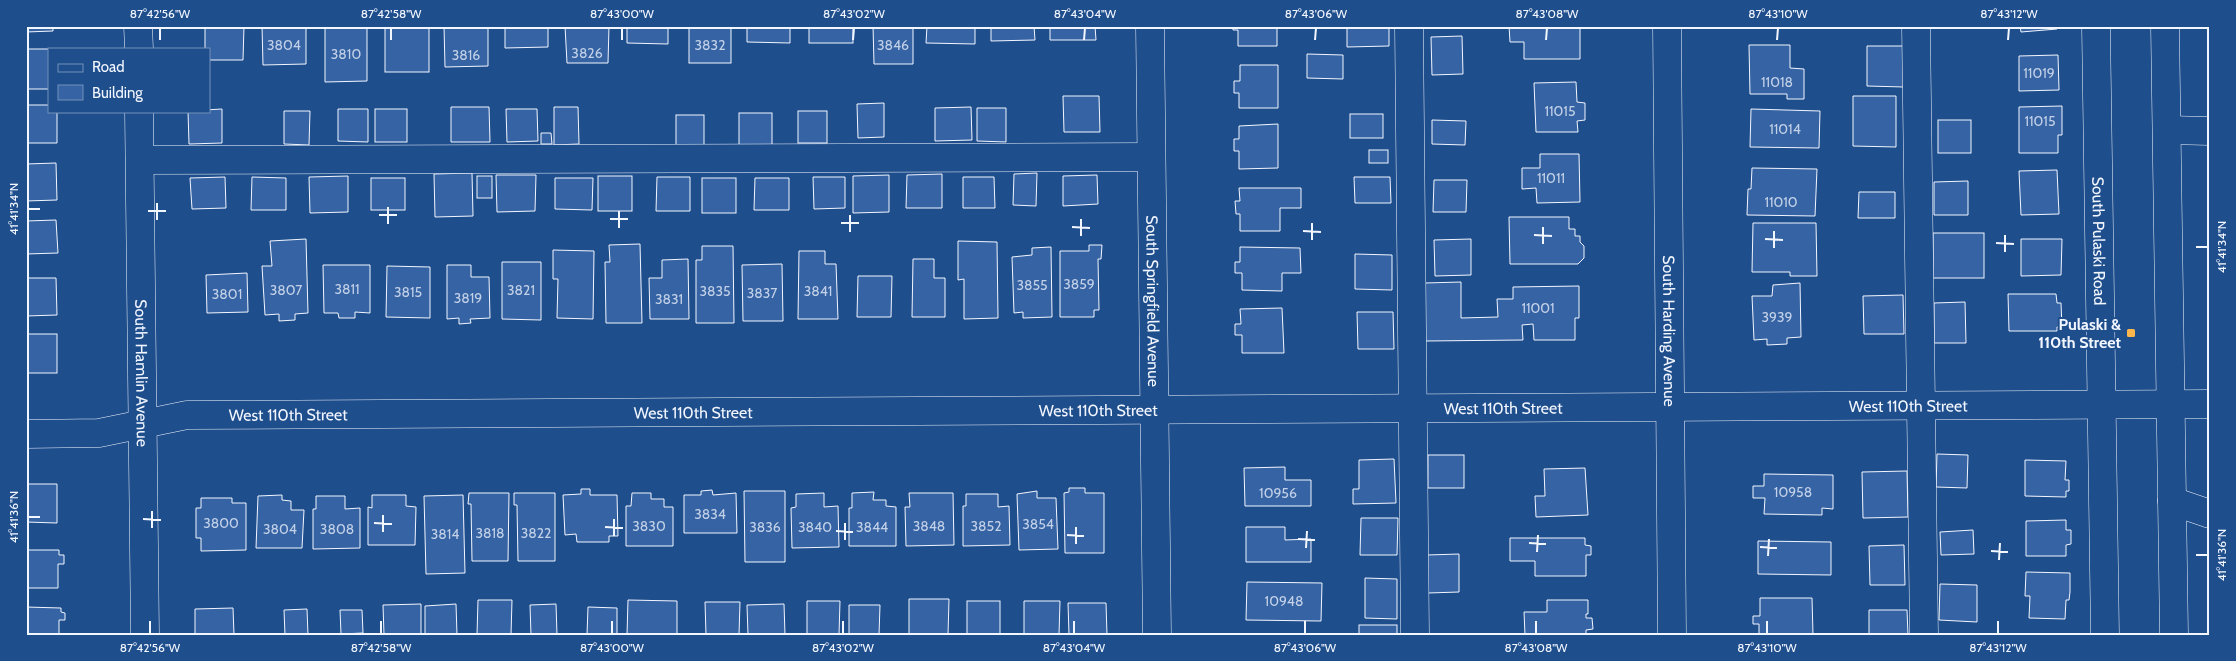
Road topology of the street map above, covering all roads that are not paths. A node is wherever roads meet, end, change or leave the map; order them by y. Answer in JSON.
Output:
{"nodes":[{"id":1,"x":138,"y":26,"type":"edge"},
{"id":2,"x":1150,"y":26,"type":"edge"},
{"id":3,"x":1409,"y":26,"type":"edge"},
{"id":4,"x":1667,"y":26,"type":"edge"},
{"id":5,"x":1916,"y":26,"type":"edge"},
{"id":6,"x":2096,"y":26,"type":"edge"},
{"id":7,"x":2165,"y":26,"type":"edge"},
{"id":8,"x":138,"y":48,"type":"edge"},
{"id":9,"x":139,"y":112,"type":"edge"},
{"id":10,"x":2166,"y":130,"type":"junction"},
{"id":11,"x":2210,"y":131,"type":"edge"},
{"id":12,"x":1151,"y":157,"type":"junction"},
{"id":13,"x":140,"y":160,"type":"junction"},
{"id":14,"x":2101,"y":404,"type":"junction"},
{"id":15,"x":2170,"y":404,"type":"junction"},
{"id":16,"x":2210,"y":404,"type":"edge"},
{"id":17,"x":1921,"y":405,"type":"junction"},
{"id":18,"x":1670,"y":406,"type":"junction"},
{"id":19,"x":1413,"y":408,"type":"junction"},
{"id":20,"x":1154,"y":410,"type":"junction"},
{"id":21,"x":142,"y":424,"type":"junction"},
{"id":22,"x":26,"y":434,"type":"edge"},
{"id":23,"x":2172,"y":501,"type":"junction"},
{"id":24,"x":2210,"y":514,"type":"edge"},
{"id":25,"x":145,"y":635,"type":"edge"},
{"id":26,"x":1157,"y":635,"type":"edge"},
{"id":27,"x":1415,"y":635,"type":"edge"},
{"id":28,"x":1672,"y":635,"type":"edge"},
{"id":29,"x":1924,"y":635,"type":"edge"},
{"id":30,"x":2105,"y":635,"type":"edge"},
{"id":31,"x":2174,"y":635,"type":"edge"}],
"edges":[{"from":1,"to":8,"type":"street"},
{"from":2,"to":12,"type":"street","name":"South Springfield Avenue"},
{"from":3,"to":19,"type":"street"},
{"from":4,"to":18,"type":"street","name":"South Harding Avenue"},
{"from":5,"to":17,"type":"street"},
{"from":6,"to":14,"type":"street","name":"South Pulaski Road"},
{"from":7,"to":10,"type":"street"},
{"from":9,"to":13,"type":"street","name":"South Hamlin Avenue"},
{"from":10,"to":11,"type":"street"},
{"from":10,"to":15,"type":"street"},
{"from":12,"to":13,"type":"street"},
{"from":12,"to":20,"type":"street","name":"South Springfield Avenue"},
{"from":13,"to":21,"type":"street","name":"South Hamlin Avenue"},
{"from":14,"to":15,"type":"street","name":"West 110th Street"},
{"from":14,"to":17,"type":"street","name":"West 110th Street"},
{"from":14,"to":30,"type":"street","name":"South Pulaski Road"},
{"from":15,"to":16,"type":"street","name":"West 110th Street"},
{"from":15,"to":23,"type":"street"},
{"from":17,"to":18,"type":"street","name":"West 110th Street"},
{"from":17,"to":29,"type":"street"},
{"from":18,"to":19,"type":"street","name":"West 110th Street"},
{"from":18,"to":28,"type":"street","name":"South Harding Avenue"},
{"from":19,"to":20,"type":"street","name":"West 110th Street"},
{"from":19,"to":27,"type":"street"},
{"from":20,"to":21,"type":"street","name":"West 110th Street"},
{"from":20,"to":26,"type":"street","name":"South Springfield Avenue"},
{"from":21,"to":22,"type":"street","name":"West 110th Street"},
{"from":21,"to":25,"type":"street","name":"South Hamlin Avenue"},
{"from":23,"to":24,"type":"street"},
{"from":23,"to":31,"type":"street"}]}
